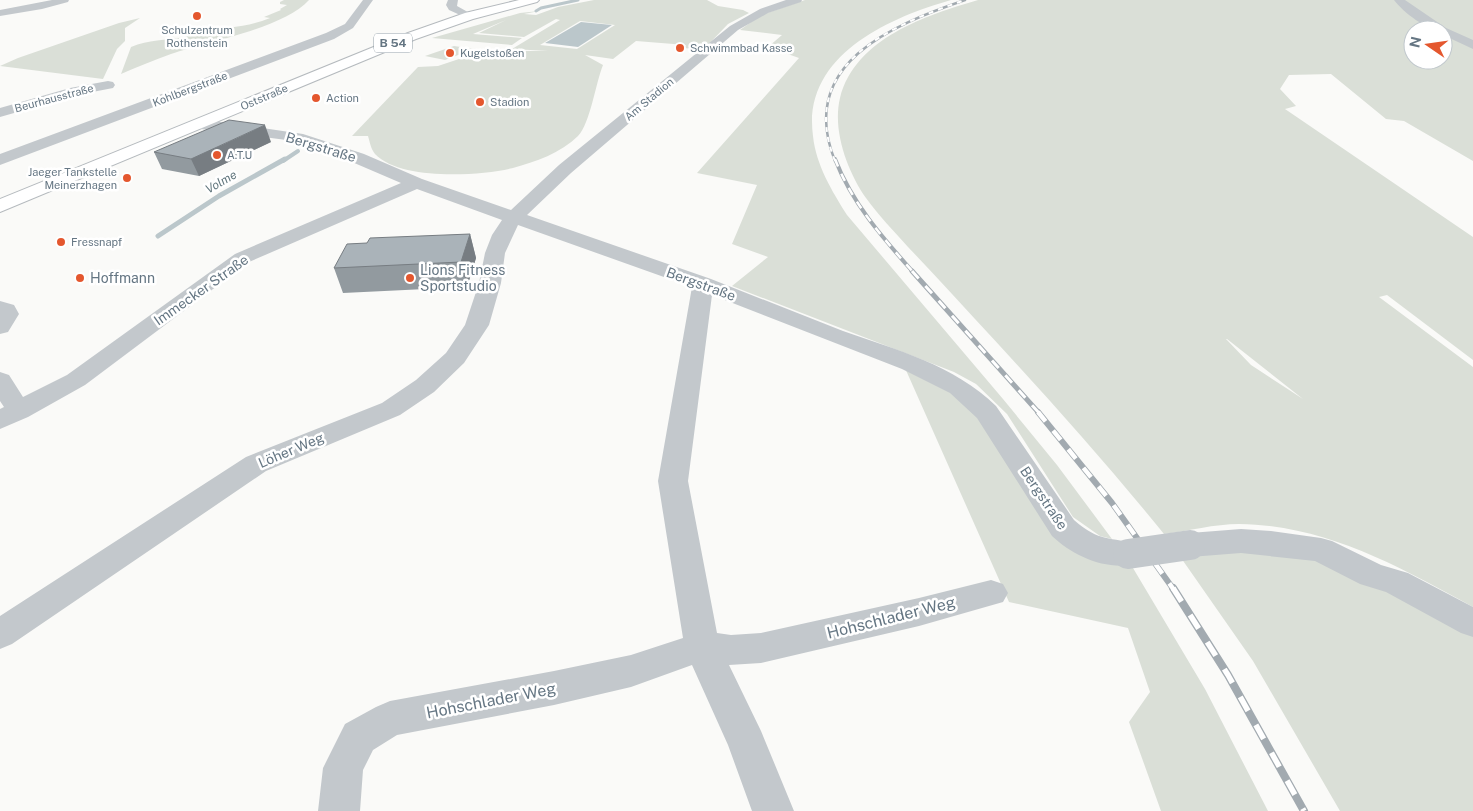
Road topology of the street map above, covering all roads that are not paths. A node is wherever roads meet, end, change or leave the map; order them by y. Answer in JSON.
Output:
{"nodes":[{"id":1,"x":64,"y":0,"type":"edge"},
{"id":2,"x":368,"y":0,"type":"edge"},
{"id":3,"x":454,"y":0,"type":"edge"},
{"id":4,"x":533,"y":0,"type":"edge"},
{"id":5,"x":797,"y":0,"type":"edge"},
{"id":6,"x":1399,"y":0,"type":"edge"},
{"id":7,"x":0,"y":13,"type":"edge"},
{"id":8,"x":469,"y":16,"type":"junction"},
{"id":9,"x":1426,"y":20,"type":"edge"},
{"id":10,"x":1453,"y":35,"type":"edge"},
{"id":11,"x":1473,"y":45,"type":"edge"},
{"id":12,"x":108,"y":85,"type":"dead end"},
{"id":13,"x":0,"y":113,"type":"edge"},
{"id":14,"x":201,"y":124,"type":"junction"},
{"id":15,"x":0,"y":160,"type":"edge"},
{"id":16,"x":416,"y":183,"type":"junction"},
{"id":17,"x":0,"y":206,"type":"edge"},
{"id":18,"x":514,"y":218,"type":"junction"},
{"id":19,"x":703,"y":284,"type":"junction"},
{"id":20,"x":0,"y":308,"type":"edge"},
{"id":21,"x":0,"y":327,"type":"edge"},
{"id":22,"x":0,"y":380,"type":"edge"},
{"id":23,"x":9,"y":416,"type":"edge"},
{"id":24,"x":991,"y":593,"type":"dead end"},
{"id":25,"x":1473,"y":623,"type":"edge"},
{"id":26,"x":0,"y":634,"type":"edge"},
{"id":27,"x":702,"y":647,"type":"junction"},
{"id":28,"x":339,"y":811,"type":"edge"},
{"id":29,"x":773,"y":811,"type":"edge"}],
"edges":[{"from":1,"to":7,"type":"street"},
{"from":2,"to":15,"type":"street","name":"Kohlbergstraße"},
{"from":3,"to":8,"type":"street"},
{"from":4,"to":8,"type":"main road","name":"Oststraße","number":"B 54"},
{"from":5,"to":18,"type":"street","name":"Am Stadion"},
{"from":6,"to":9,"type":"street"},
{"from":8,"to":14,"type":"main road","name":"Oststraße","number":"B 54"},
{"from":10,"to":11,"type":"street"},
{"from":12,"to":13,"type":"street","name":"Beurhausstraße"},
{"from":14,"to":16,"type":"street","name":"Bergstraße"},
{"from":14,"to":17,"type":"main road","name":"Oststraße","number":"B 54"},
{"from":16,"to":18,"type":"street","name":"Bergstraße"},
{"from":16,"to":23,"type":"street","name":"Immecker Straße"},
{"from":18,"to":19,"type":"street","name":"Bergstraße"},
{"from":18,"to":26,"type":"street","name":"Löher Weg"},
{"from":19,"to":25,"type":"street","name":"Bergstraße","bridge":true},
{"from":19,"to":27,"type":"street"},
{"from":20,"to":21,"type":"street"},
{"from":22,"to":23,"type":"street"},
{"from":24,"to":27,"type":"street","name":"Hohschlader Weg"},
{"from":27,"to":28,"type":"street","name":"Hohschlader Weg"},
{"from":27,"to":29,"type":"street"}]}
